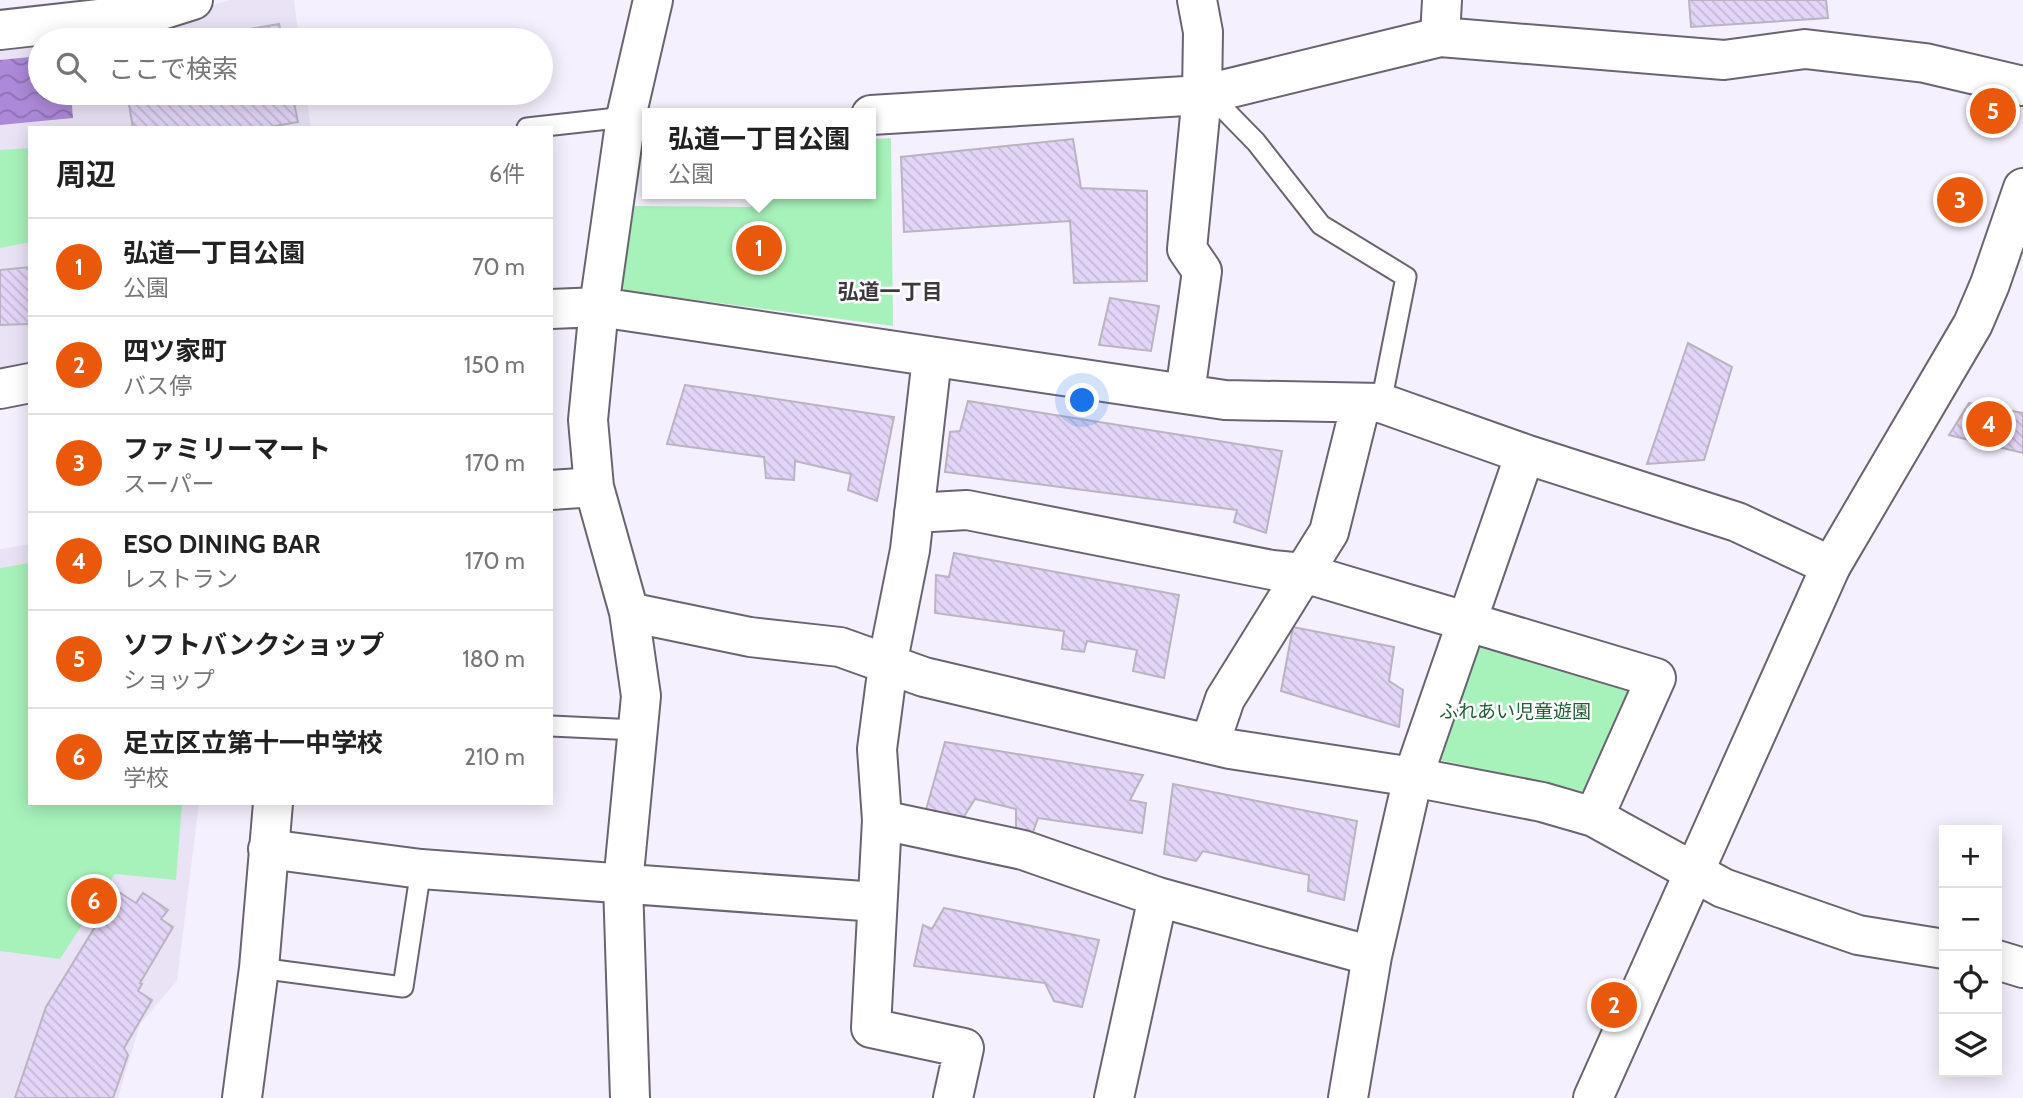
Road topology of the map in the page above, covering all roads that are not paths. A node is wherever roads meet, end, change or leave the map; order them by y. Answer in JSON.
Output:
{"nodes":[{"id":1,"x":193,"y":0,"type":"edge"},
{"id":2,"x":653,"y":0,"type":"edge"},
{"id":3,"x":1197,"y":0,"type":"edge"},
{"id":4,"x":1441,"y":18,"type":"edge"},
{"id":5,"x":0,"y":30,"type":"edge"},
{"id":6,"x":2023,"y":86,"type":"edge"},
{"id":7,"x":1205,"y":94,"type":"junction"},
{"id":8,"x":876,"y":115,"type":"edge"},
{"id":9,"x":626,"y":117,"type":"junction"},
{"id":10,"x":545,"y":126,"type":"edge"},
{"id":11,"x":2023,"y":188,"type":"edge"},
{"id":12,"x":631,"y":192,"type":"edge"},
{"id":13,"x":599,"y":307,"type":"junction"},
{"id":14,"x":553,"y":309,"type":"edge"},
{"id":15,"x":932,"y":358,"type":"junction"},
{"id":16,"x":28,"y":383,"type":"edge"},
{"id":17,"x":0,"y":389,"type":"edge"},
{"id":18,"x":1185,"y":394,"type":"junction"},
{"id":19,"x":1371,"y":403,"type":"junction"},
{"id":20,"x":1525,"y":454,"type":"junction"},
{"id":21,"x":594,"y":487,"type":"junction"},
{"id":22,"x":553,"y":490,"type":"edge"},
{"id":23,"x":914,"y":513,"type":"junction"},
{"id":24,"x":1832,"y":566,"type":"junction"},
{"id":25,"x":1304,"y":573,"type":"junction"},
{"id":26,"x":629,"y":612,"type":"junction"},
{"id":27,"x":1465,"y":619,"type":"junction"},
{"id":28,"x":890,"y":663,"type":"junction"},
{"id":29,"x":553,"y":726,"type":"edge"},
{"id":30,"x":637,"y":730,"type":"junction"},
{"id":31,"x":1210,"y":743,"type":"junction"},
{"id":32,"x":1413,"y":777,"type":"junction"},
{"id":33,"x":273,"y":805,"type":"edge"},
{"id":34,"x":1594,"y":817,"type":"junction"},
{"id":35,"x":882,"y":820,"type":"junction"},
{"id":36,"x":268,"y":849,"type":"junction"},
{"id":37,"x":421,"y":869,"type":"junction"},
{"id":38,"x":1695,"y":872,"type":"junction"},
{"id":39,"x":623,"y":884,"type":"junction"},
{"id":40,"x":1158,"y":897,"type":"junction"},
{"id":41,"x":877,"y":902,"type":"junction"},
{"id":42,"x":1939,"y":948,"type":"edge"},
{"id":43,"x":1371,"y":956,"type":"junction"},
{"id":44,"x":2002,"y":962,"type":"edge"},
{"id":45,"x":259,"y":968,"type":"junction"},
{"id":46,"x":2023,"y":968,"type":"edge"},
{"id":47,"x":242,"y":1098,"type":"edge"},
{"id":48,"x":630,"y":1098,"type":"edge"},
{"id":49,"x":953,"y":1098,"type":"edge"},
{"id":50,"x":1114,"y":1098,"type":"edge"},
{"id":51,"x":1348,"y":1098,"type":"edge"},
{"id":52,"x":1594,"y":1098,"type":"edge"}],
"edges":[{"from":1,"to":5,"type":"street"},
{"from":2,"to":9,"type":"street"},
{"from":3,"to":7,"type":"street"},
{"from":4,"to":6,"type":"street"},
{"from":4,"to":7,"type":"street"},
{"from":7,"to":8,"type":"street"},
{"from":7,"to":18,"type":"street"},
{"from":7,"to":19,"type":"lane"},
{"from":9,"to":10,"type":"lane"},
{"from":9,"to":12,"type":"street"},
{"from":11,"to":24,"type":"street"},
{"from":12,"to":13,"type":"street"},
{"from":13,"to":14,"type":"street"},
{"from":13,"to":15,"type":"street"},
{"from":13,"to":21,"type":"street"},
{"from":15,"to":18,"type":"street"},
{"from":15,"to":23,"type":"street"},
{"from":16,"to":17,"type":"street"},
{"from":18,"to":19,"type":"street"},
{"from":19,"to":20,"type":"street"},
{"from":19,"to":25,"type":"street"},
{"from":20,"to":24,"type":"street"},
{"from":20,"to":27,"type":"street"},
{"from":21,"to":22,"type":"street"},
{"from":21,"to":26,"type":"street"},
{"from":23,"to":25,"type":"street"},
{"from":23,"to":28,"type":"street"},
{"from":24,"to":38,"type":"street"},
{"from":25,"to":27,"type":"street"},
{"from":25,"to":31,"type":"street"},
{"from":26,"to":28,"type":"street"},
{"from":26,"to":30,"type":"street"},
{"from":27,"to":32,"type":"street"},
{"from":27,"to":34,"type":"street"},
{"from":28,"to":31,"type":"street"},
{"from":28,"to":35,"type":"street"},
{"from":29,"to":30,"type":"lane"},
{"from":30,"to":39,"type":"street"},
{"from":31,"to":32,"type":"street"},
{"from":32,"to":34,"type":"street"},
{"from":32,"to":43,"type":"street"},
{"from":33,"to":36,"type":"street"},
{"from":34,"to":38,"type":"street"},
{"from":35,"to":40,"type":"street"},
{"from":35,"to":41,"type":"street"},
{"from":36,"to":37,"type":"street"},
{"from":36,"to":45,"type":"street"},
{"from":37,"to":39,"type":"street"},
{"from":37,"to":45,"type":"lane"},
{"from":38,"to":42,"type":"street"},
{"from":38,"to":52,"type":"street"},
{"from":39,"to":41,"type":"street"},
{"from":39,"to":48,"type":"street"},
{"from":40,"to":43,"type":"street"},
{"from":40,"to":50,"type":"street"},
{"from":41,"to":49,"type":"street"},
{"from":43,"to":51,"type":"street"},
{"from":44,"to":46,"type":"street"},
{"from":45,"to":47,"type":"street"}]}
